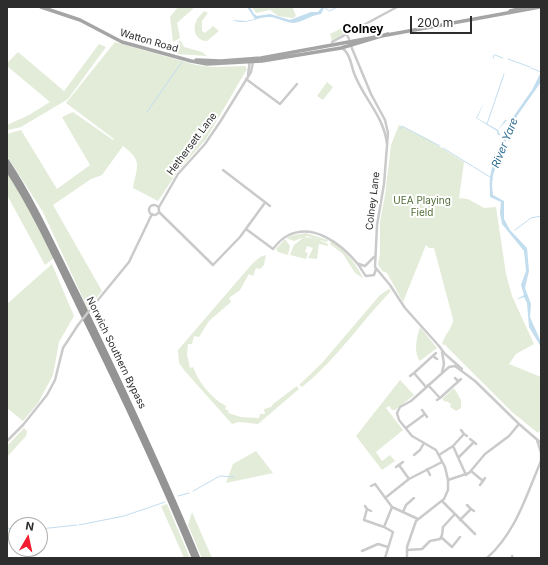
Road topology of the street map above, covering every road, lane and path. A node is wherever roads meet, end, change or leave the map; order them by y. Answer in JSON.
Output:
{"nodes":[{"id":1,"x":41,"y":7,"type":"edge"},
{"id":2,"x":397,"y":7,"type":"edge"},
{"id":3,"x":527,"y":7,"type":"edge"},
{"id":4,"x":537,"y":8,"type":"edge"},
{"id":5,"x":488,"y":16,"type":"junction"},
{"id":6,"x":388,"y":34,"type":"junction"},
{"id":7,"x":347,"y":35,"type":"junction"},
{"id":8,"x":350,"y":40,"type":"junction"},
{"id":9,"x":332,"y":42,"type":"dead end"},
{"id":10,"x":349,"y":45,"type":"junction"},
{"id":11,"x":341,"y":48,"type":"junction"},
{"id":12,"x":297,"y":51,"type":"junction"},
{"id":13,"x":252,"y":61,"type":"junction"},
{"id":14,"x":350,"y":61,"type":"junction"},
{"id":15,"x":246,"y":79,"type":"junction"},
{"id":16,"x":297,"y":84,"type":"dead end"},
{"id":17,"x":374,"y":99,"type":"junction"},
{"id":18,"x":370,"y":102,"type":"junction"},
{"id":19,"x":387,"y":148,"type":"junction"},
{"id":20,"x":7,"y":161,"type":"edge"},
{"id":21,"x":7,"y":169,"type":"edge"},
{"id":22,"x":223,"y":170,"type":"dead end"},
{"id":23,"x":264,"y":204,"type":"junction"},
{"id":24,"x":157,"y":206,"type":"junction"},
{"id":25,"x":270,"y":206,"type":"dead end"},
{"id":26,"x":159,"y":212,"type":"junction"},
{"id":27,"x":152,"y":214,"type":"junction"},
{"id":28,"x":246,"y":229,"type":"junction"},
{"id":29,"x":375,"y":255,"type":"junction"},
{"id":30,"x":358,"y":264,"type":"junction"},
{"id":31,"x":366,"y":265,"type":"junction"},
{"id":32,"x":375,"y":268,"type":"junction"},
{"id":33,"x":364,"y":273,"type":"junction"},
{"id":34,"x":374,"y":275,"type":"junction"},
{"id":35,"x":383,"y":278,"type":"junction"},
{"id":36,"x":440,"y":346,"type":"junction"},
{"id":37,"x":436,"y":353,"type":"dead end"},
{"id":38,"x":433,"y":356,"type":"junction"},
{"id":39,"x":448,"y":357,"type":"junction"},
{"id":40,"x":437,"y":360,"type":"dead end"},
{"id":41,"x":453,"y":361,"type":"junction"},
{"id":42,"x":444,"y":363,"type":"junction"},
{"id":43,"x":450,"y":367,"type":"junction"},
{"id":44,"x":464,"y":371,"type":"junction"},
{"id":45,"x":414,"y":373,"type":"junction"},
{"id":46,"x":441,"y":374,"type":"junction"},
{"id":47,"x":410,"y":376,"type":"dead end"},
{"id":48,"x":455,"y":378,"type":"dead end"},
{"id":49,"x":427,"y":386,"type":"junction"},
{"id":50,"x":422,"y":410,"type":"dead end"},
{"id":51,"x":425,"y":414,"type":"junction"},
{"id":52,"x":427,"y":417,"type":"dead end"},
{"id":53,"x":519,"y":424,"type":"junction"},
{"id":54,"x":406,"y":428,"type":"junction"},
{"id":55,"x":461,"y":430,"type":"dead end"},
{"id":56,"x":464,"y":434,"type":"junction"},
{"id":57,"x":468,"y":436,"type":"dead end"},
{"id":58,"x":470,"y":439,"type":"dead end"},
{"id":59,"x":536,"y":439,"type":"junction"},
{"id":60,"x":7,"y":441,"type":"edge"},
{"id":61,"x":424,"y":443,"type":"junction"},
{"id":62,"x":541,"y":443,"type":"edge"},
{"id":63,"x":453,"y":446,"type":"junction"},
{"id":64,"x":540,"y":448,"type":"edge"},
{"id":65,"x":541,"y":453,"type":"edge"},
{"id":66,"x":414,"y":455,"type":"dead end"},
{"id":67,"x":439,"y":455,"type":"junction"},
{"id":68,"x":459,"y":457,"type":"junction"},
{"id":69,"x":403,"y":462,"type":"dead end"},
{"id":70,"x":442,"y":462,"type":"junction"},
{"id":71,"x":541,"y":462,"type":"edge"},
{"id":72,"x":399,"y":465,"type":"junction"},
{"id":73,"x":396,"y":467,"type":"dead end"},
{"id":74,"x":427,"y":469,"type":"junction"},
{"id":75,"x":471,"y":471,"type":"junction"},
{"id":76,"x":430,"y":475,"type":"dead end"},
{"id":77,"x":466,"y":475,"type":"junction"},
{"id":78,"x":485,"y":478,"type":"dead end"},
{"id":79,"x":409,"y":479,"type":"junction"},
{"id":80,"x":448,"y":480,"type":"junction"},
{"id":81,"x":483,"y":481,"type":"junction"},
{"id":82,"x":480,"y":485,"type":"dead end"},
{"id":83,"x":371,"y":486,"type":"dead end"},
{"id":84,"x":385,"y":498,"type":"junction"},
{"id":85,"x":414,"y":498,"type":"dead end"},
{"id":86,"x":442,"y":501,"type":"junction"},
{"id":87,"x":467,"y":505,"type":"dead end"},
{"id":88,"x":365,"y":506,"type":"dead end"},
{"id":89,"x":392,"y":507,"type":"junction"},
{"id":90,"x":367,"y":509,"type":"junction"},
{"id":91,"x":470,"y":509,"type":"junction"},
{"id":92,"x":371,"y":511,"type":"dead end"},
{"id":93,"x":474,"y":511,"type":"dead end"},
{"id":94,"x":403,"y":512,"type":"junction"},
{"id":95,"x":454,"y":515,"type":"junction"},
{"id":96,"x":418,"y":519,"type":"junction"},
{"id":97,"x":460,"y":520,"type":"junction"},
{"id":98,"x":384,"y":527,"type":"junction"},
{"id":99,"x":475,"y":534,"type":"dead end"},
{"id":100,"x":441,"y":537,"type":"junction"},
{"id":101,"x":460,"y":537,"type":"dead end"},
{"id":102,"x":388,"y":547,"type":"junction"},
{"id":103,"x":363,"y":550,"type":"dead end"},
{"id":104,"x":407,"y":550,"type":"junction"},
{"id":105,"x":194,"y":558,"type":"edge"},
{"id":106,"x":198,"y":558,"type":"edge"},
{"id":107,"x":385,"y":558,"type":"edge"},
{"id":108,"x":407,"y":558,"type":"edge"},
{"id":109,"x":487,"y":558,"type":"edge"}],
"edges":[{"from":1,"to":13,"type":"main road","name":"Watton Road"},
{"from":2,"to":7,"type":"street"},
{"from":3,"to":5,"type":"main road","name":"Watton Road"},
{"from":4,"to":5,"type":"main road","name":"Watton Road"},
{"from":5,"to":6,"type":"main road","name":"Watton Road"},
{"from":6,"to":8,"type":"main road","name":"Watton Road"},
{"from":6,"to":10,"type":"main road","name":"Watton Road"},
{"from":7,"to":8,"type":"street"},
{"from":7,"to":9,"type":"street"},
{"from":8,"to":10,"type":"main road","name":"Watton Road"},
{"from":8,"to":12,"type":"main road","name":"Watton Road"},
{"from":10,"to":11,"type":"main road","name":"Watton Road"},
{"from":10,"to":12,"type":"main road","name":"Watton Road"},
{"from":10,"to":14,"type":"street","name":"Colney Lane"},
{"from":10,"to":17,"type":"street","name":"Colney Lane"},
{"from":11,"to":13,"type":"main road","name":"Watton Road"},
{"from":11,"to":14,"type":"street","name":"Colney Lane"},
{"from":12,"to":13,"type":"main road","name":"Watton Road"},
{"from":13,"to":15,"type":"street","name":"Hethersett Lane"},
{"from":14,"to":18,"type":"street","name":"Colney Lane"},
{"from":15,"to":16,"type":"street"},
{"from":15,"to":24,"type":"street","name":"Hethersett Lane"},
{"from":17,"to":18,"type":"street"},
{"from":17,"to":19,"type":"street","name":"Colney Lane"},
{"from":18,"to":19,"type":"street","name":"Colney Lane"},
{"from":19,"to":29,"type":"street","name":"Colney Lane"},
{"from":20,"to":106,"type":"highway","name":"Norwich Southern Bypass"},
{"from":21,"to":105,"type":"highway","name":"Norwich Southern Bypass"},
{"from":22,"to":23,"type":"street"},
{"from":23,"to":25,"type":"street"},
{"from":23,"to":28,"type":"street"},
{"from":24,"to":26,"type":"street","name":"Hethersett Lane"},
{"from":24,"to":27,"type":"street","name":"Hethersett Lane"},
{"from":26,"to":27,"type":"street"},
{"from":26,"to":28,"type":"street"},
{"from":27,"to":60,"type":"street","name":"Hethersett Lane","bridge":true},
{"from":28,"to":30,"type":"street"},
{"from":29,"to":31,"type":"street"},
{"from":29,"to":32,"type":"street","name":"Colney Lane"},
{"from":30,"to":31,"type":"street"},
{"from":30,"to":33,"type":"street"},
{"from":31,"to":32,"type":"street"},
{"from":31,"to":33,"type":"street"},
{"from":32,"to":34,"type":"street","name":"Colney Lane"},
{"from":32,"to":35,"type":"street"},
{"from":33,"to":34,"type":"street"},
{"from":34,"to":35,"type":"street"},
{"from":35,"to":36,"type":"street"},
{"from":36,"to":39,"type":"street"},
{"from":36,"to":42,"type":"street"},
{"from":37,"to":38,"type":"street"},
{"from":38,"to":40,"type":"street"},
{"from":38,"to":45,"type":"street"},
{"from":39,"to":41,"type":"street"},
{"from":39,"to":42,"type":"street"},
{"from":41,"to":43,"type":"street"},
{"from":41,"to":44,"type":"street"},
{"from":42,"to":43,"type":"street"},
{"from":42,"to":46,"type":"street"},
{"from":43,"to":44,"type":"street"},
{"from":43,"to":46,"type":"street"},
{"from":44,"to":53,"type":"street"},
{"from":45,"to":47,"type":"street"},
{"from":45,"to":49,"type":"street"},
{"from":46,"to":49,"type":"street"},
{"from":48,"to":49,"type":"street"},
{"from":49,"to":54,"type":"street"},
{"from":50,"to":51,"type":"street"},
{"from":51,"to":52,"type":"street"},
{"from":51,"to":54,"type":"street"},
{"from":53,"to":59,"type":"street"},
{"from":53,"to":75,"type":"street"},
{"from":54,"to":61,"type":"street"},
{"from":55,"to":56,"type":"street"},
{"from":56,"to":57,"type":"street"},
{"from":56,"to":63,"type":"street"},
{"from":58,"to":68,"type":"street"},
{"from":59,"to":62,"type":"street"},
{"from":59,"to":64,"type":"street"},
{"from":61,"to":66,"type":"street"},
{"from":61,"to":67,"type":"street"},
{"from":63,"to":67,"type":"street"},
{"from":63,"to":68,"type":"street"},
{"from":64,"to":65,"type":"street"},
{"from":65,"to":71,"type":"street"},
{"from":67,"to":70,"type":"street"},
{"from":68,"to":77,"type":"street"},
{"from":69,"to":72,"type":"street"},
{"from":70,"to":74,"type":"street"},
{"from":70,"to":80,"type":"street"},
{"from":71,"to":109,"type":"street"},
{"from":72,"to":73,"type":"street"},
{"from":72,"to":79,"type":"street"},
{"from":74,"to":76,"type":"street"},
{"from":74,"to":79,"type":"street"},
{"from":75,"to":77,"type":"street"},
{"from":75,"to":81,"type":"street"},
{"from":77,"to":80,"type":"street"},
{"from":78,"to":81,"type":"street"},
{"from":79,"to":84,"type":"street"},
{"from":80,"to":86,"type":"street"},
{"from":81,"to":82,"type":"street"},
{"from":83,"to":84,"type":"street"},
{"from":84,"to":89,"type":"street"},
{"from":85,"to":94,"type":"street"},
{"from":86,"to":95,"type":"street"},
{"from":86,"to":96,"type":"street"},
{"from":87,"to":91,"type":"street"},
{"from":88,"to":90,"type":"street"},
{"from":89,"to":94,"type":"street"},
{"from":89,"to":98,"type":"street"},
{"from":90,"to":92,"type":"street"},
{"from":90,"to":98,"type":"street"},
{"from":91,"to":93,"type":"street"},
{"from":91,"to":97,"type":"street"},
{"from":94,"to":96,"type":"street"},
{"from":95,"to":97,"type":"street"},
{"from":95,"to":100,"type":"street"},
{"from":96,"to":104,"type":"street"},
{"from":97,"to":99,"type":"street"},
{"from":98,"to":102,"type":"street"},
{"from":100,"to":101,"type":"street"},
{"from":100,"to":104,"type":"street"},
{"from":102,"to":103,"type":"street"},
{"from":102,"to":107,"type":"street"},
{"from":104,"to":108,"type":"street"}]}
